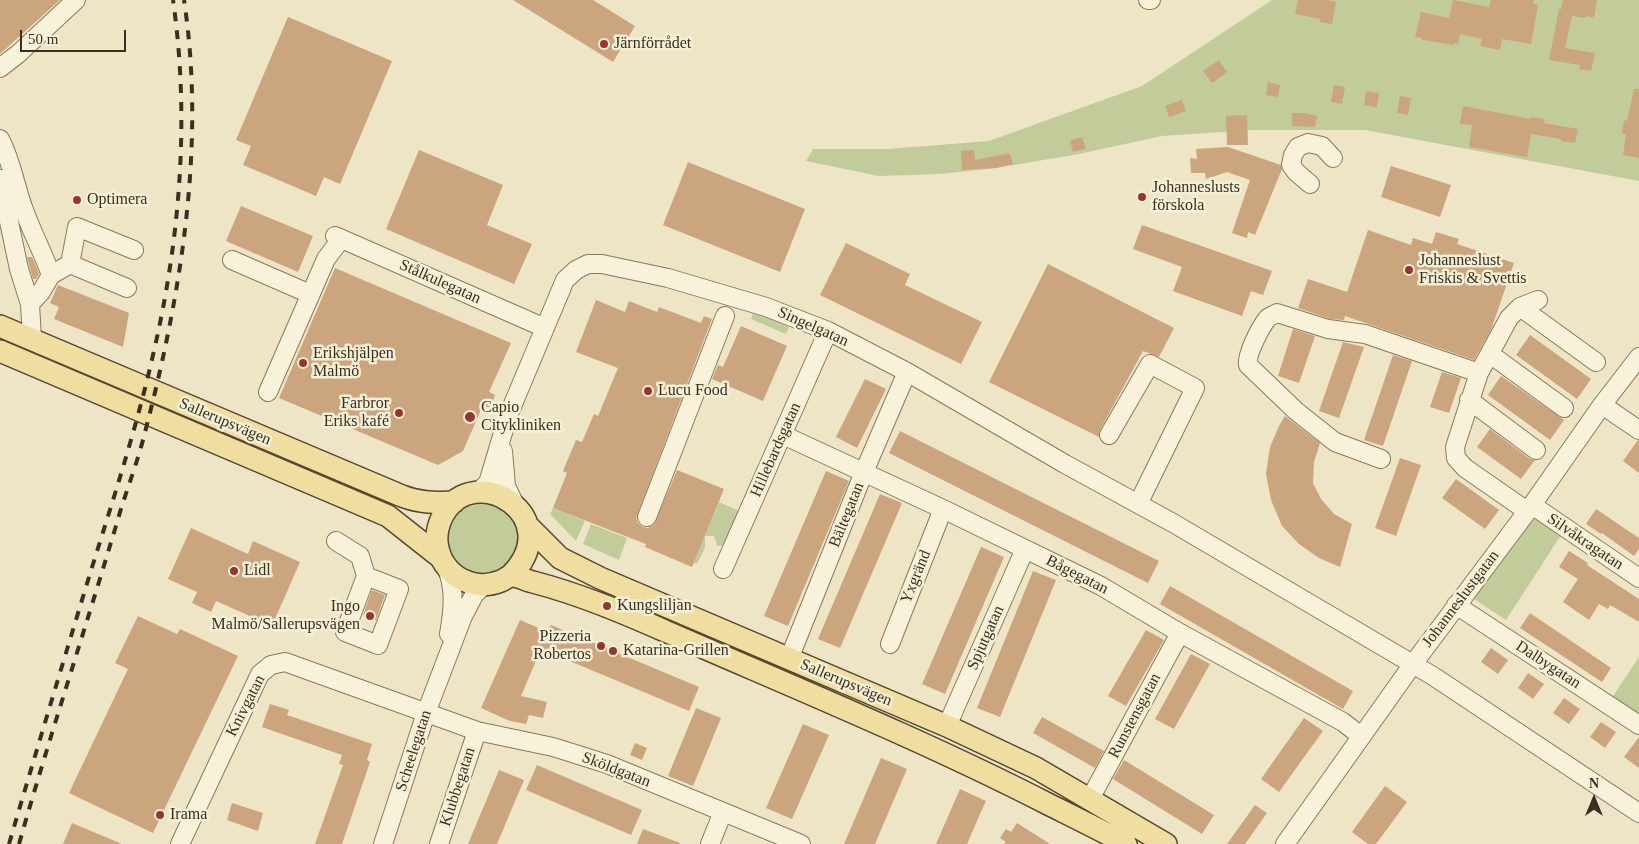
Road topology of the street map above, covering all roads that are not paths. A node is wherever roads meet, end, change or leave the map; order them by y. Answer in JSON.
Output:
{"nodes":[{"id":1,"x":76,"y":0,"type":"edge"},
{"id":2,"x":0,"y":68,"type":"edge"},
{"id":3,"x":0,"y":139,"type":"edge"},
{"id":4,"x":1333,"y":158,"type":"dead end"},
{"id":5,"x":0,"y":179,"type":"edge"},
{"id":6,"x":1310,"y":184,"type":"dead end"},
{"id":7,"x":134,"y":250,"type":"dead end"},
{"id":8,"x":232,"y":260,"type":"dead end"},
{"id":9,"x":70,"y":264,"type":"junction"},
{"id":10,"x":51,"y":275,"type":"junction"},
{"id":11,"x":127,"y":288,"type":"dead end"},
{"id":12,"x":310,"y":294,"type":"junction"},
{"id":13,"x":1538,"y":300,"type":"dead end"},
{"id":14,"x":30,"y":304,"type":"junction"},
{"id":15,"x":1520,"y":307,"type":"junction"},
{"id":16,"x":725,"y":316,"type":"dead end"},
{"id":17,"x":0,"y":326,"type":"edge"},
{"id":18,"x":545,"y":328,"type":"junction"},
{"id":19,"x":828,"y":331,"type":"junction"},
{"id":20,"x":32,"y":339,"type":"junction"},
{"id":21,"x":0,"y":351,"type":"edge"},
{"id":22,"x":1490,"y":354,"type":"junction"},
{"id":23,"x":1639,"y":357,"type":"edge"},
{"id":24,"x":1596,"y":362,"type":"dead end"},
{"id":25,"x":907,"y":372,"type":"junction"},
{"id":26,"x":1479,"y":373,"type":"junction"},
{"id":27,"x":268,"y":392,"type":"dead end"},
{"id":28,"x":1469,"y":400,"type":"junction"},
{"id":29,"x":1602,"y":405,"type":"junction"},
{"id":30,"x":1564,"y":408,"type":"dead end"},
{"id":31,"x":508,"y":416,"type":"junction"},
{"id":32,"x":1639,"y":430,"type":"edge"},
{"id":33,"x":782,"y":435,"type":"junction"},
{"id":34,"x":1109,"y":435,"type":"dead end"},
{"id":35,"x":1536,"y":450,"type":"dead end"},
{"id":36,"x":1380,"y":459,"type":"dead end"},
{"id":37,"x":864,"y":472,"type":"junction"},
{"id":38,"x":477,"y":492,"type":"junction"},
{"id":39,"x":454,"y":502,"type":"junction"},
{"id":40,"x":1138,"y":504,"type":"junction"},
{"id":41,"x":515,"y":505,"type":"junction"},
{"id":42,"x":1529,"y":508,"type":"junction"},
{"id":43,"x":943,"y":509,"type":"junction"},
{"id":44,"x":647,"y":517,"type":"dead end"},
{"id":45,"x":527,"y":525,"type":"junction"},
{"id":46,"x":336,"y":541,"type":"dead end"},
{"id":47,"x":1025,"y":549,"type":"junction"},
{"id":48,"x":442,"y":560,"type":"junction"},
{"id":49,"x":723,"y":569,"type":"dead end"},
{"id":50,"x":366,"y":576,"type":"dead end"},
{"id":51,"x":1639,"y":578,"type":"edge"},
{"id":52,"x":501,"y":580,"type":"junction"},
{"id":53,"x":1456,"y":605,"type":"junction"},
{"id":54,"x":1180,"y":633,"type":"junction"},
{"id":55,"x":890,"y":644,"type":"dead end"},
{"id":56,"x":789,"y":659,"type":"junction"},
{"id":57,"x":446,"y":660,"type":"junction"},
{"id":58,"x":1413,"y":664,"type":"junction"},
{"id":59,"x":426,"y":714,"type":"junction"},
{"id":60,"x":1639,"y":725,"type":"edge"},
{"id":61,"x":947,"y":726,"type":"junction"},
{"id":62,"x":476,"y":730,"type":"junction"},
{"id":63,"x":1361,"y":736,"type":"junction"},
{"id":64,"x":1090,"y":799,"type":"junction"},
{"id":65,"x":723,"y":812,"type":"junction"},
{"id":66,"x":1639,"y":813,"type":"edge"},
{"id":67,"x":180,"y":844,"type":"edge"},
{"id":68,"x":383,"y":844,"type":"edge"},
{"id":69,"x":439,"y":844,"type":"edge"},
{"id":70,"x":710,"y":844,"type":"edge"},
{"id":71,"x":801,"y":844,"type":"edge"},
{"id":72,"x":1126,"y":844,"type":"edge"},
{"id":73,"x":1166,"y":844,"type":"edge"},
{"id":74,"x":1285,"y":844,"type":"edge"}],
"edges":[{"from":1,"to":2,"type":"street"},
{"from":3,"to":10,"type":"street"},
{"from":4,"to":6,"type":"street"},
{"from":5,"to":14,"type":"street"},
{"from":7,"to":9,"type":"street"},
{"from":8,"to":12,"type":"street"},
{"from":9,"to":10,"type":"street"},
{"from":9,"to":11,"type":"street"},
{"from":10,"to":14,"type":"street"},
{"from":12,"to":18,"type":"street","name":"Stålkulegatan"},
{"from":12,"to":27,"type":"street"},
{"from":13,"to":15,"type":"street"},
{"from":14,"to":20,"type":"street"},
{"from":15,"to":22,"type":"street"},
{"from":15,"to":24,"type":"street"},
{"from":16,"to":44,"type":"street"},
{"from":17,"to":20,"type":"main road","name":"Sallerupsvägen"},
{"from":18,"to":19,"type":"street","name":"Singelgatan"},
{"from":18,"to":31,"type":"street","name":"Singelgatan"},
{"from":19,"to":25,"type":"street","name":"Singelgatan"},
{"from":19,"to":33,"type":"street","name":"Hillebardsgatan"},
{"from":20,"to":39,"type":"main road","name":"Sallerupsvägen"},
{"from":21,"to":48,"type":"main road","name":"Sallerupsvägen"},
{"from":22,"to":26,"type":"street"},
{"from":22,"to":30,"type":"street"},
{"from":23,"to":29,"type":"street","name":"Johanneslustgatan"},
{"from":25,"to":37,"type":"street","name":"Bältegatan"},
{"from":25,"to":40,"type":"street","name":"Singelgatan"},
{"from":26,"to":28,"type":"street"},
{"from":26,"to":36,"type":"street"},
{"from":28,"to":35,"type":"street"},
{"from":28,"to":42,"type":"street","name":"Silvåkragatan"},
{"from":29,"to":32,"type":"street"},
{"from":29,"to":42,"type":"street","name":"Johanneslustgatan"},
{"from":31,"to":38,"type":"street","name":"Singelgatan"},
{"from":31,"to":41,"type":"street","name":"Singelgatan"},
{"from":33,"to":37,"type":"street","name":"Bågegatan"},
{"from":33,"to":49,"type":"street","name":"Hillebardsgatan"},
{"from":34,"to":40,"type":"street"},
{"from":37,"to":43,"type":"street","name":"Bågegatan"},
{"from":37,"to":56,"type":"street","name":"Bältegatan"},
{"from":38,"to":39,"type":"main road","name":"Sallerupsvägen"},
{"from":38,"to":41,"type":"main road"},
{"from":39,"to":48,"type":"main road"},
{"from":40,"to":58,"type":"street","name":"Singelgatan"},
{"from":41,"to":45,"type":"main road","name":"Sallerupsvägen"},
{"from":42,"to":51,"type":"street","name":"Silvåkragatan"},
{"from":42,"to":53,"type":"street","name":"Johanneslustgatan"},
{"from":43,"to":47,"type":"street","name":"Bågegatan"},
{"from":43,"to":55,"type":"street","name":"Yxgränd"},
{"from":45,"to":52,"type":"main road","name":"Sallerupsvägen"},
{"from":45,"to":56,"type":"main road","name":"Sallerupsvägen"},
{"from":46,"to":50,"type":"street"},
{"from":47,"to":54,"type":"street","name":"Bågegatan"},
{"from":47,"to":61,"type":"street","name":"Spjutgatan"},
{"from":48,"to":52,"type":"main road","name":"Sallerupsvägen"},
{"from":48,"to":57,"type":"street","name":"Scheelegatan"},
{"from":52,"to":57,"type":"street","name":"Scheelegatan"},
{"from":52,"to":72,"type":"main road","name":"Sallerupsvägen"},
{"from":53,"to":58,"type":"street","name":"Johanneslustgatan"},
{"from":53,"to":60,"type":"street","name":"Dalbygatan"},
{"from":54,"to":63,"type":"street","name":"Bågegatan"},
{"from":54,"to":64,"type":"street","name":"Runstensgatan"},
{"from":56,"to":61,"type":"main road","name":"Sallerupsvägen"},
{"from":57,"to":59,"type":"street","name":"Scheelegatan"},
{"from":58,"to":63,"type":"street","name":"Johanneslustgatan"},
{"from":58,"to":66,"type":"street","name":"Singelgatan"},
{"from":59,"to":62,"type":"street","name":"Sköldgatan"},
{"from":59,"to":67,"type":"street","name":"Knivgatan"},
{"from":59,"to":68,"type":"street","name":"Scheelegatan"},
{"from":61,"to":64,"type":"main road","name":"Sallerupsvägen"},
{"from":62,"to":65,"type":"street","name":"Sköldgatan"},
{"from":62,"to":69,"type":"street","name":"Klubbegatan"},
{"from":63,"to":74,"type":"street","name":"Johanneslustgatan"},
{"from":64,"to":73,"type":"main road","name":"Sallerupsvägen"},
{"from":65,"to":70,"type":"street"},
{"from":65,"to":71,"type":"street","name":"Sköldgatan"}]}
